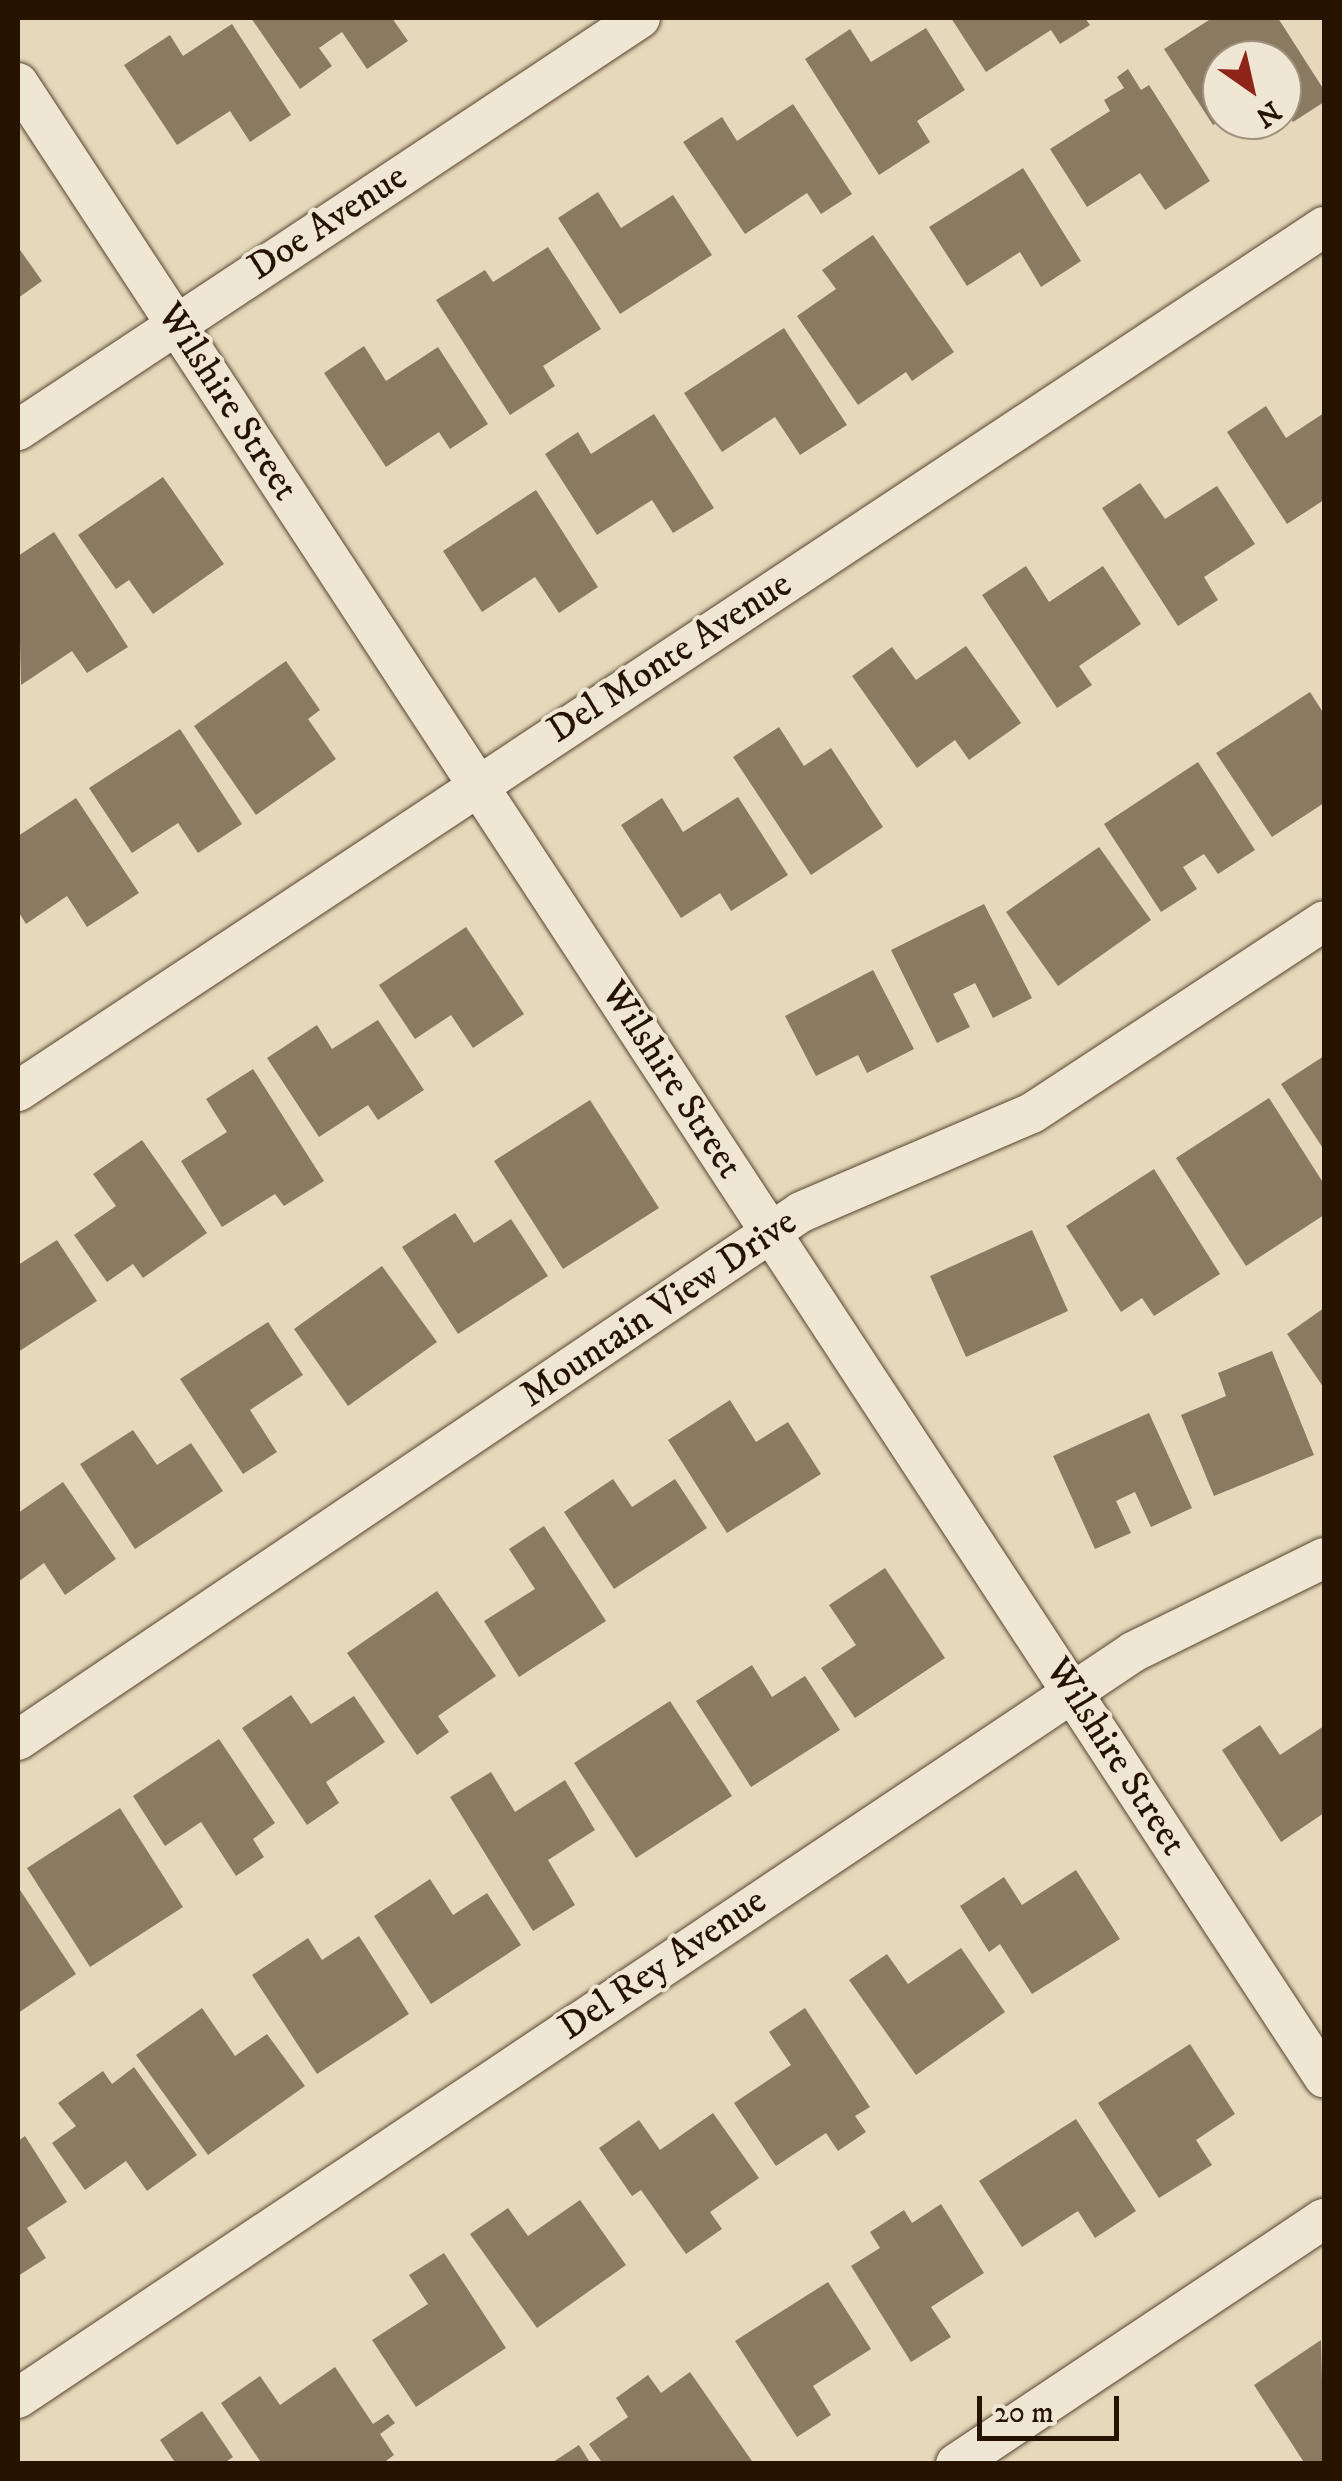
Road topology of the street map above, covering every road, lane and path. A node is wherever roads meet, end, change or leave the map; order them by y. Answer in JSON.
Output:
{"nodes":[{"id":1,"x":640,"y":18,"type":"edge"},
{"id":2,"x":18,"y":83,"type":"edge"},
{"id":3,"x":1324,"y":227,"type":"edge"},
{"id":4,"x":176,"y":324,"type":"junction"},
{"id":5,"x":18,"y":430,"type":"edge"},
{"id":6,"x":478,"y":784,"type":"junction"},
{"id":7,"x":1324,"y":921,"type":"edge"},
{"id":8,"x":18,"y":1091,"type":"edge"},
{"id":9,"x":771,"y":1233,"type":"junction"},
{"id":10,"x":1324,"y":1558,"type":"edge"},
{"id":11,"x":1072,"y":1691,"type":"junction"},
{"id":12,"x":18,"y":1740,"type":"edge"},
{"id":13,"x":1324,"y":2077,"type":"edge"},
{"id":14,"x":1324,"y":2219,"type":"edge"},
{"id":15,"x":18,"y":2398,"type":"edge"},
{"id":16,"x":956,"y":2464,"type":"edge"}],
"edges":[{"from":1,"to":4,"type":"street","name":"Doe Avenue"},
{"from":2,"to":4,"type":"street","name":"Wilshire Street"},
{"from":3,"to":6,"type":"street","name":"Del Monte Avenue"},
{"from":4,"to":5,"type":"street","name":"Doe Avenue"},
{"from":4,"to":6,"type":"street","name":"Wilshire Street"},
{"from":6,"to":8,"type":"street","name":"Del Monte Avenue"},
{"from":6,"to":9,"type":"street","name":"Wilshire Street"},
{"from":7,"to":9,"type":"street","name":"Mountain View Drive"},
{"from":9,"to":11,"type":"street","name":"Wilshire Street"},
{"from":9,"to":12,"type":"street","name":"Mountain View Drive"},
{"from":10,"to":11,"type":"street","name":"Del Rey Avenue"},
{"from":11,"to":13,"type":"street","name":"Wilshire Street"},
{"from":11,"to":15,"type":"street","name":"Del Rey Avenue"},
{"from":14,"to":16,"type":"street"}]}
